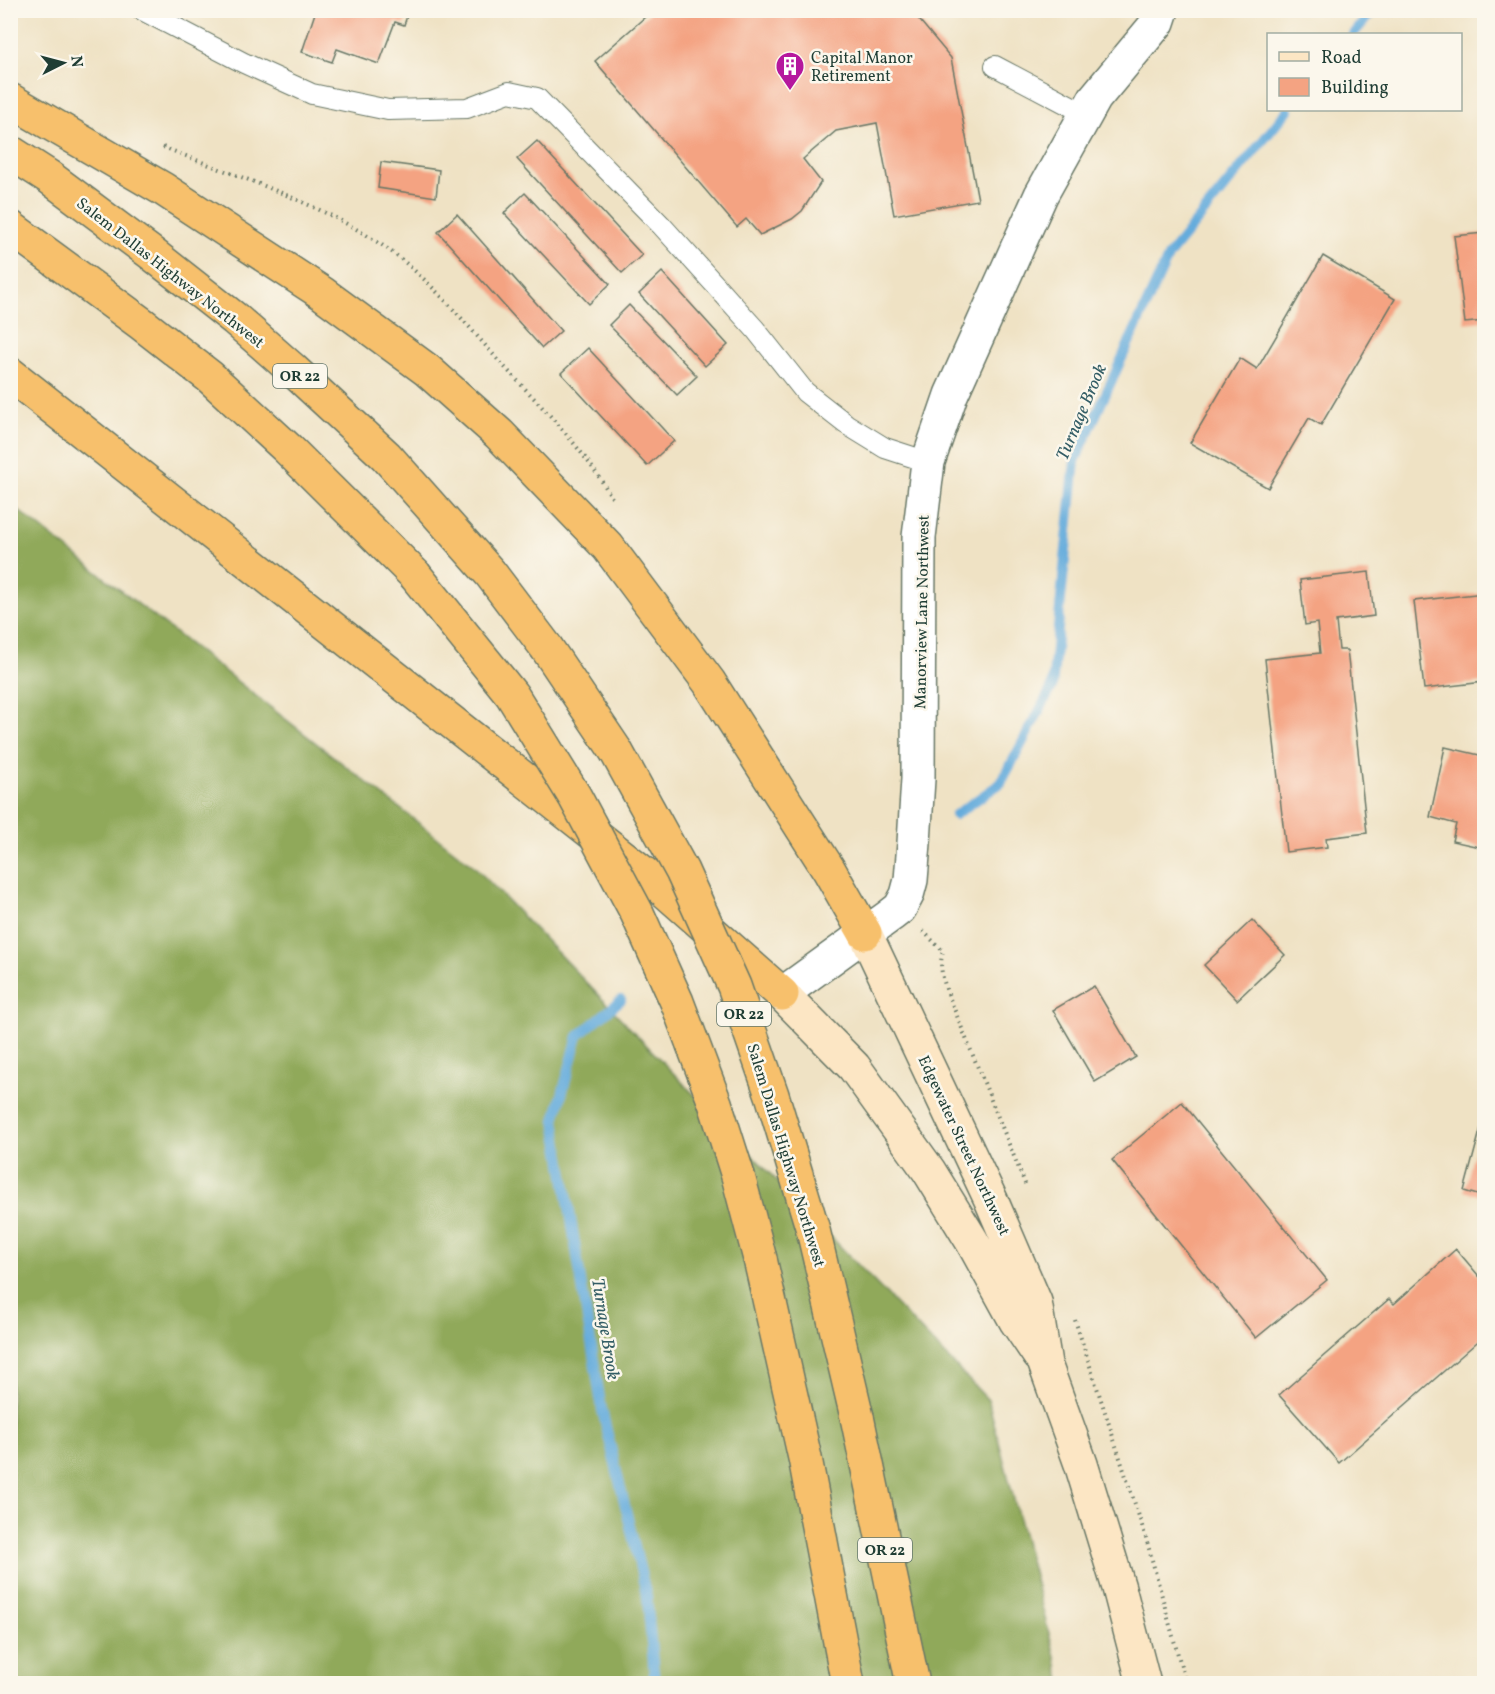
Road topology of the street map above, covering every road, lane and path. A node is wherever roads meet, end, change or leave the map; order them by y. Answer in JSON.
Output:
{"nodes":[{"id":1,"x":142,"y":10,"type":"edge"},
{"id":2,"x":1156,"y":14,"type":"edge"},
{"id":3,"x":994,"y":66,"type":"dead end"},
{"id":4,"x":10,"y":100,"type":"edge"},
{"id":5,"x":1086,"y":114,"type":"junction"},
{"id":6,"x":10,"y":152,"type":"edge"},
{"id":7,"x":10,"y":227,"type":"edge"},
{"id":8,"x":10,"y":374,"type":"edge"},
{"id":9,"x":928,"y":462,"type":"junction"},
{"id":10,"x":865,"y":933,"type":"junction"},
{"id":11,"x":782,"y":994,"type":"junction"},
{"id":12,"x":1045,"y":1364,"type":"junction"},
{"id":13,"x":10,"y":1676,"type":"edge"},
{"id":14,"x":19,"y":1683,"type":"edge"},
{"id":15,"x":848,"y":1683,"type":"edge"},
{"id":16,"x":913,"y":1683,"type":"edge"},
{"id":17,"x":1144,"y":1683,"type":"edge"}],
"edges":[{"from":1,"to":9,"type":"lane"},
{"from":2,"to":5,"type":"street","name":"Manorview Lane Northwest"},
{"from":3,"to":5,"type":"lane"},
{"from":4,"to":10,"type":"highway"},
{"from":5,"to":9,"type":"street","name":"Manorview Lane Northwest"},
{"from":6,"to":16,"type":"highway","name":"Salem Dallas Highway Northwest","number":"OR 22","bridge":true},
{"from":7,"to":15,"type":"highway","bridge":true},
{"from":8,"to":11,"type":"highway"},
{"from":9,"to":10,"type":"street","name":"Manorview Lane Northwest"},
{"from":10,"to":11,"type":"street","name":"Manorview Lane Northwest"},
{"from":10,"to":12,"type":"main road","name":"Edgewater Street Northwest"},
{"from":11,"to":12,"type":"main road","name":"Edgewater Street Northwest"},
{"from":12,"to":17,"type":"main road","name":"Edgewater Street Northwest"},
{"from":13,"to":14,"type":"path"}]}
